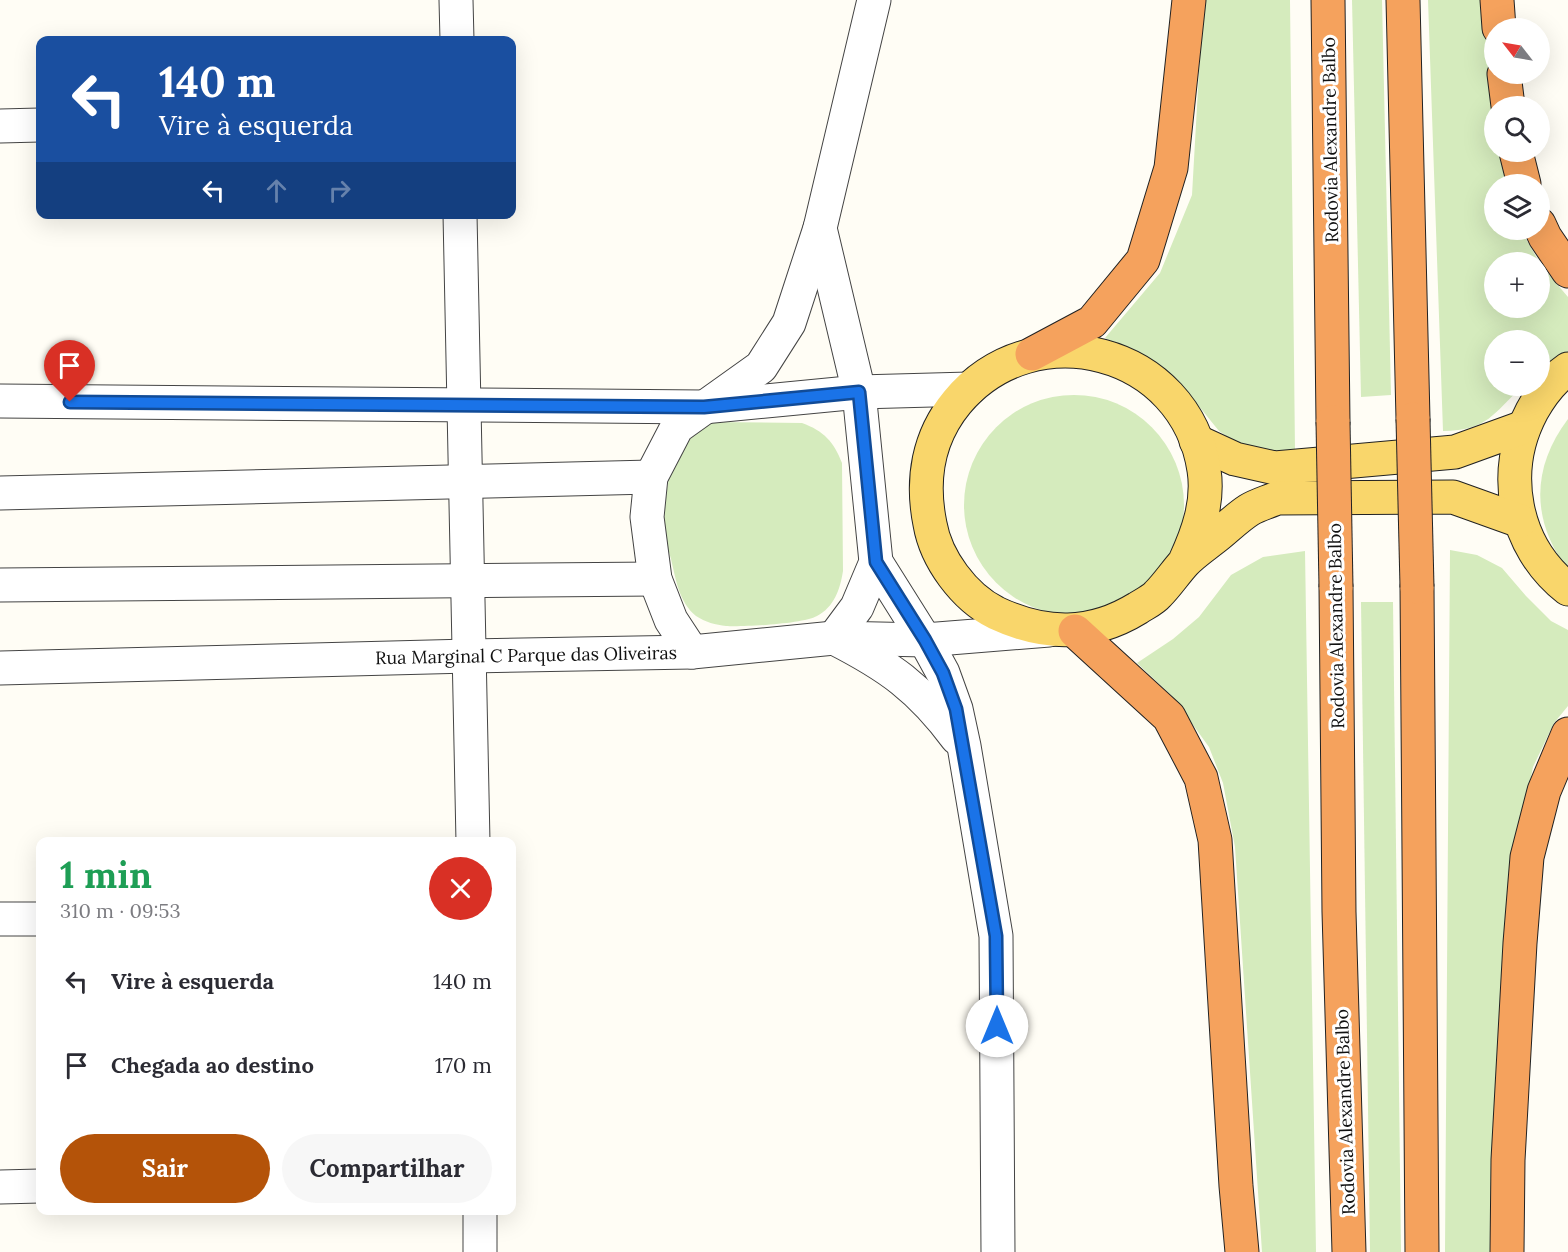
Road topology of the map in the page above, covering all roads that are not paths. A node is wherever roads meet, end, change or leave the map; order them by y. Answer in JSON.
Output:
{"nodes":[{"id":1,"x":456,"y":0,"type":"edge"},
{"id":2,"x":874,"y":0,"type":"edge"},
{"id":3,"x":1189,"y":0,"type":"edge"},
{"id":4,"x":1328,"y":0,"type":"edge"},
{"id":5,"x":1403,"y":0,"type":"edge"},
{"id":6,"x":1497,"y":0,"type":"edge"},
{"id":7,"x":1498,"y":18,"type":"edge"},
{"id":8,"x":457,"y":36,"type":"edge"},
{"id":9,"x":36,"y":125,"type":"edge"},
{"id":10,"x":0,"y":126,"type":"edge"},
{"id":11,"x":460,"y":219,"type":"edge"},
{"id":12,"x":820,"y":228,"type":"junction"},
{"id":13,"x":1547,"y":240,"type":"edge"},
{"id":14,"x":1568,"y":271,"type":"edge"},
{"id":15,"x":1032,"y":354,"type":"junction"},
{"id":16,"x":1568,"y":369,"type":"edge"},
{"id":17,"x":969,"y":388,"type":"junction"},
{"id":18,"x":859,"y":392,"type":"junction"},
{"id":19,"x":0,"y":401,"type":"edge"},
{"id":20,"x":464,"y":404,"type":"junction"},
{"id":21,"x":704,"y":407,"type":"junction"},
{"id":22,"x":1524,"y":427,"type":"junction"},
{"id":23,"x":1196,"y":441,"type":"junction"},
{"id":24,"x":651,"y":477,"type":"junction"},
{"id":25,"x":465,"y":481,"type":"junction"},
{"id":26,"x":0,"y":493,"type":"edge"},
{"id":27,"x":1520,"y":521,"type":"junction"},
{"id":28,"x":1185,"y":561,"type":"junction"},
{"id":29,"x":876,"y":562,"type":"junction"},
{"id":30,"x":655,"y":579,"type":"junction"},
{"id":31,"x":467,"y":581,"type":"junction"},
{"id":32,"x":0,"y":585,"type":"edge"},
{"id":33,"x":1568,"y":589,"type":"edge"},
{"id":34,"x":1063,"y":630,"type":"junction"},
{"id":35,"x":834,"y":638,"type":"junction"},
{"id":36,"x":925,"y":640,"type":"junction"},
{"id":37,"x":692,"y":652,"type":"junction"},
{"id":38,"x":469,"y":656,"type":"junction"},
{"id":39,"x":0,"y":668,"type":"edge"},
{"id":40,"x":1568,"y":734,"type":"edge"},
{"id":41,"x":964,"y":746,"type":"junction"},
{"id":42,"x":473,"y":837,"type":"edge"},
{"id":43,"x":0,"y":919,"type":"edge"},
{"id":44,"x":36,"y":919,"type":"edge"},
{"id":45,"x":36,"y":1186,"type":"edge"},
{"id":46,"x":0,"y":1187,"type":"edge"},
{"id":47,"x":480,"y":1215,"type":"edge"},
{"id":48,"x":480,"y":1252,"type":"edge"},
{"id":49,"x":998,"y":1252,"type":"edge"},
{"id":50,"x":1242,"y":1252,"type":"edge"},
{"id":51,"x":1348,"y":1252,"type":"edge"},
{"id":52,"x":1422,"y":1252,"type":"edge"},
{"id":53,"x":1507,"y":1252,"type":"edge"}],
"edges":[{"from":1,"to":8,"type":"street"},
{"from":2,"to":12,"type":"street"},
{"from":3,"to":15,"type":"highway"},
{"from":4,"to":51,"type":"highway","name":"Rodovia Alexandre Balbo","bridge":true},
{"from":5,"to":52,"type":"highway","bridge":true},
{"from":6,"to":7,"type":"highway"},
{"from":9,"to":10,"type":"street"},
{"from":11,"to":20,"type":"street"},
{"from":12,"to":18,"type":"street"},
{"from":12,"to":21,"type":"street"},
{"from":13,"to":14,"type":"highway"},
{"from":15,"to":17,"type":"main road"},
{"from":15,"to":23,"type":"main road"},
{"from":16,"to":22,"type":"main road"},
{"from":17,"to":18,"type":"street"},
{"from":17,"to":34,"type":"main road"},
{"from":18,"to":21,"type":"street"},
{"from":18,"to":29,"type":"street"},
{"from":19,"to":20,"type":"street"},
{"from":20,"to":21,"type":"street"},
{"from":20,"to":25,"type":"street"},
{"from":21,"to":24,"type":"street"},
{"from":22,"to":23,"type":"main road"},
{"from":22,"to":27,"type":"main road"},
{"from":23,"to":28,"type":"main road"},
{"from":24,"to":25,"type":"street"},
{"from":24,"to":30,"type":"street"},
{"from":25,"to":26,"type":"street"},
{"from":25,"to":31,"type":"street"},
{"from":27,"to":28,"type":"main road"},
{"from":27,"to":33,"type":"main road"},
{"from":28,"to":34,"type":"main road"},
{"from":29,"to":35,"type":"street"},
{"from":29,"to":36,"type":"street"},
{"from":30,"to":31,"type":"street"},
{"from":30,"to":37,"type":"street"},
{"from":31,"to":32,"type":"street"},
{"from":31,"to":38,"type":"street"},
{"from":34,"to":36,"type":"street","name":"Rua Marginal C Parque das Oliveiras"},
{"from":34,"to":50,"type":"highway"},
{"from":35,"to":36,"type":"street","name":"Rua Marginal C Parque das Oliveiras"},
{"from":35,"to":37,"type":"street","name":"Rua Marginal C Parque das Oliveiras"},
{"from":35,"to":41,"type":"street"},
{"from":36,"to":41,"type":"street"},
{"from":37,"to":38,"type":"street","name":"Rua Marginal C Parque das Oliveiras"},
{"from":38,"to":39,"type":"street","name":"Rua Marginal C Parque das Oliveiras"},
{"from":38,"to":42,"type":"street"},
{"from":40,"to":53,"type":"highway"},
{"from":41,"to":49,"type":"street"},
{"from":43,"to":44,"type":"street"},
{"from":45,"to":46,"type":"street"},
{"from":47,"to":48,"type":"street"}]}
